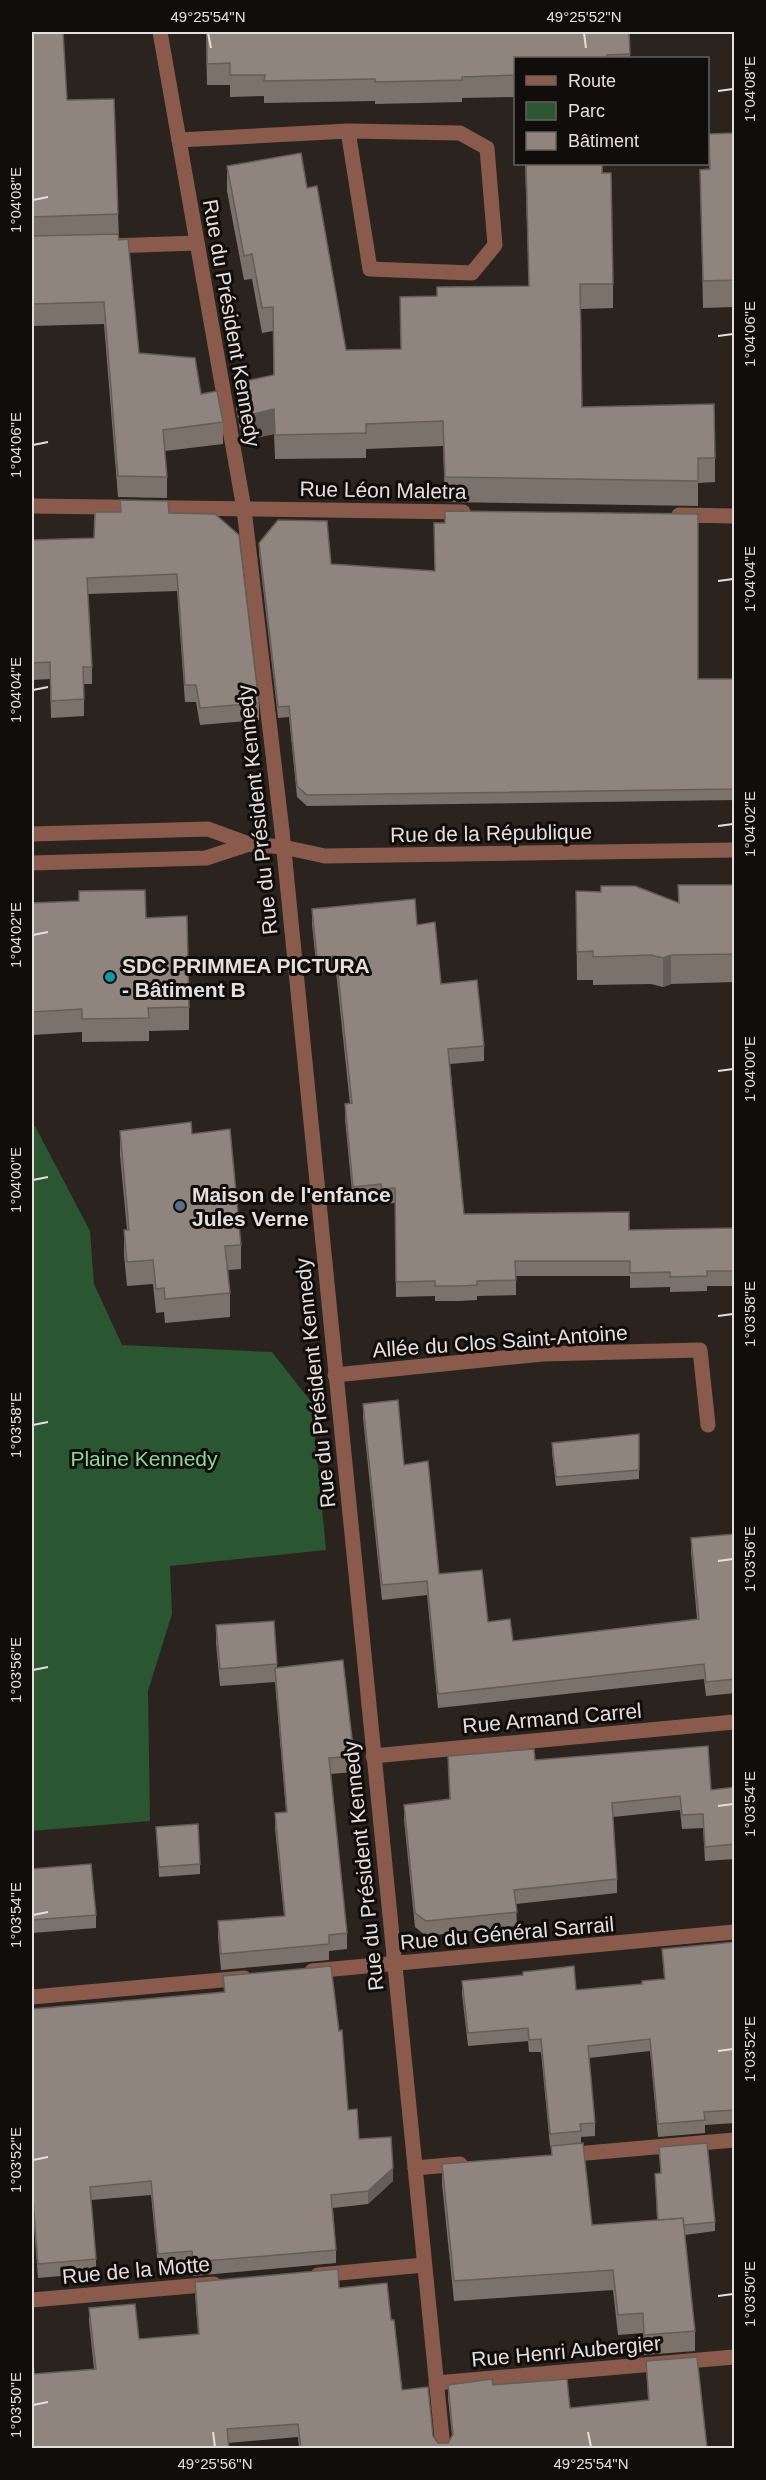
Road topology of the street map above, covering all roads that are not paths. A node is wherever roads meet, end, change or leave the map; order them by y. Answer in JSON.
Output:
{"nodes":[{"id":1,"x":160,"y":32,"type":"edge"},
{"id":2,"x":348,"y":131,"type":"junction"},
{"id":3,"x":179,"y":140,"type":"junction"},
{"id":4,"x":197,"y":243,"type":"junction"},
{"id":5,"x":98,"y":246,"type":"edge"},
{"id":6,"x":32,"y":506,"type":"edge"},
{"id":7,"x":244,"y":509,"type":"junction"},
{"id":8,"x":477,"y":513,"type":"edge"},
{"id":9,"x":664,"y":515,"type":"edge"},
{"id":10,"x":735,"y":516,"type":"edge"},
{"id":11,"x":32,"y":834,"type":"edge"},
{"id":12,"x":249,"y":844,"type":"junction"},
{"id":13,"x":283,"y":847,"type":"junction"},
{"id":14,"x":735,"y":850,"type":"edge"},
{"id":15,"x":32,"y":862,"type":"edge"},
{"id":16,"x":335,"y":1375,"type":"junction"},
{"id":17,"x":708,"y":1425,"type":"dead end"},
{"id":18,"x":735,"y":1722,"type":"edge"},
{"id":19,"x":374,"y":1756,"type":"junction"},
{"id":20,"x":735,"y":1932,"type":"edge"},
{"id":21,"x":394,"y":1964,"type":"junction"},
{"id":22,"x":298,"y":1973,"type":"edge"},
{"id":23,"x":263,"y":1976,"type":"edge"},
{"id":24,"x":32,"y":1997,"type":"edge"},
{"id":25,"x":735,"y":2140,"type":"edge"},
{"id":26,"x":547,"y":2156,"type":"edge"},
{"id":27,"x":477,"y":2162,"type":"edge"},
{"id":28,"x":415,"y":2168,"type":"junction"},
{"id":29,"x":424,"y":2265,"type":"junction"},
{"id":30,"x":302,"y":2277,"type":"edge"},
{"id":31,"x":231,"y":2283,"type":"edge"},
{"id":32,"x":32,"y":2300,"type":"edge"},
{"id":33,"x":735,"y":2357,"type":"edge"},
{"id":34,"x":436,"y":2383,"type":"junction"},
{"id":35,"x":443,"y":2448,"type":"edge"}],
"edges":[{"from":1,"to":3,"type":"street","name":"Rue du Président Kennedy"},
{"from":2,"to":2,"type":"street"},
{"from":2,"to":3,"type":"street"},
{"from":3,"to":4,"type":"street","name":"Rue du Président Kennedy"},
{"from":4,"to":5,"type":"street"},
{"from":4,"to":7,"type":"street","name":"Rue du Président Kennedy"},
{"from":6,"to":7,"type":"street","name":"Rue Léon Maletra"},
{"from":7,"to":8,"type":"street","name":"Rue Léon Maletra"},
{"from":7,"to":13,"type":"street","name":"Rue du Président Kennedy"},
{"from":9,"to":10,"type":"street"},
{"from":11,"to":12,"type":"street","name":"Rue de la République"},
{"from":12,"to":13,"type":"street","name":"Rue de la République"},
{"from":12,"to":15,"type":"street","name":"Rue de la République"},
{"from":13,"to":14,"type":"street","name":"Rue de la République"},
{"from":13,"to":16,"type":"street","name":"Rue du Président Kennedy"},
{"from":16,"to":17,"type":"street","name":"Allée du Clos Saint-Antoine"},
{"from":16,"to":19,"type":"street","name":"Rue du Président Kennedy"},
{"from":18,"to":19,"type":"street","name":"Rue Armand Carrel"},
{"from":19,"to":21,"type":"street","name":"Rue du Président Kennedy"},
{"from":20,"to":21,"type":"street","name":"Rue du Général Sarrail"},
{"from":21,"to":22,"type":"street","name":"Rue du Général Sarrail"},
{"from":21,"to":28,"type":"street","name":"Rue du Président Kennedy"},
{"from":23,"to":24,"type":"street"},
{"from":25,"to":26,"type":"street"},
{"from":27,"to":28,"type":"street"},
{"from":28,"to":29,"type":"street","name":"Rue du Président Kennedy"},
{"from":29,"to":30,"type":"street"},
{"from":29,"to":34,"type":"street","name":"Rue du Président Kennedy"},
{"from":31,"to":32,"type":"street","name":"Rue de la Motte"},
{"from":33,"to":34,"type":"street","name":"Rue Henri Aubergier"},
{"from":34,"to":35,"type":"street","name":"Rue du Président Kennedy"}]}
